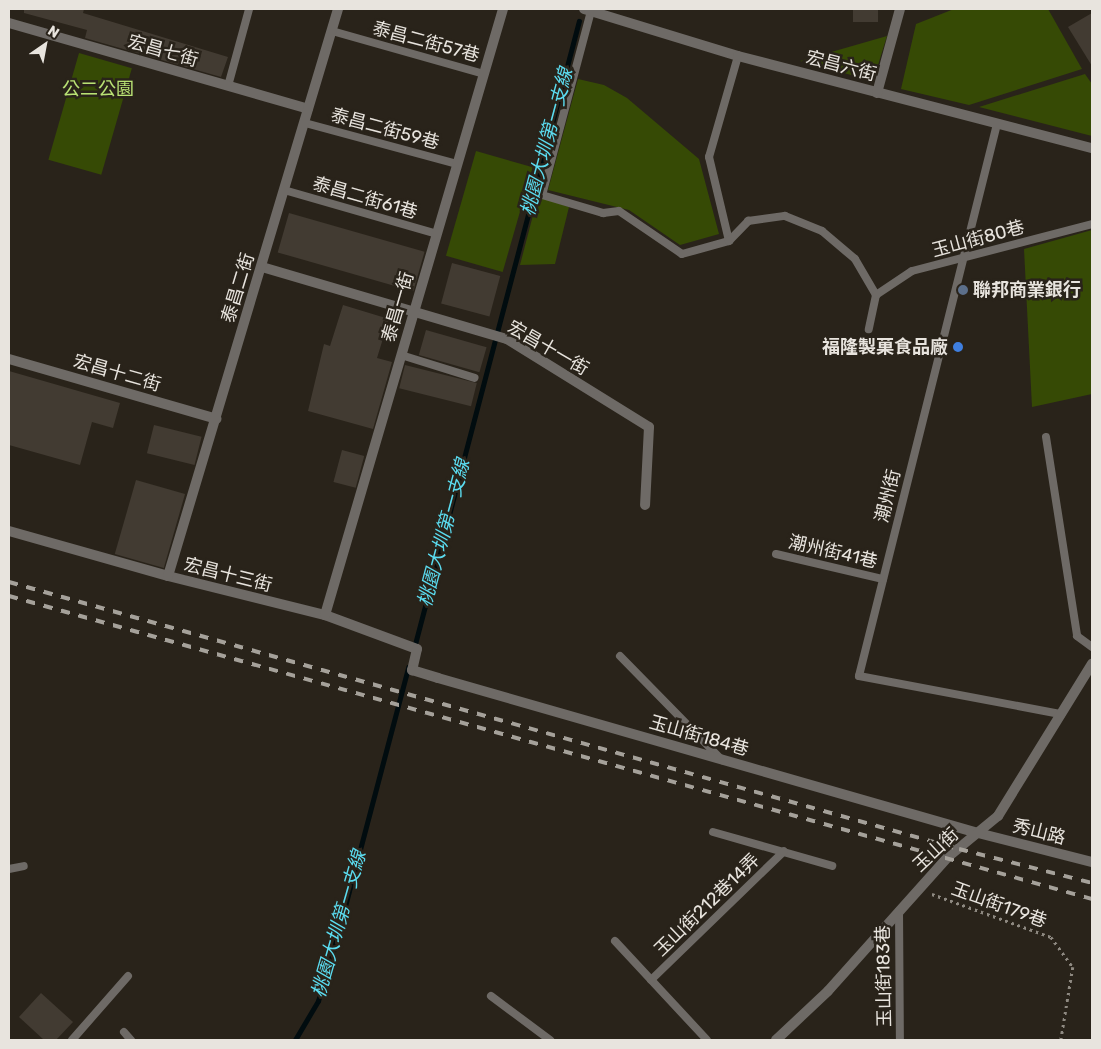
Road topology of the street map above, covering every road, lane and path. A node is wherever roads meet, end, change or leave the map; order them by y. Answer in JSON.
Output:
{"nodes":[{"id":1,"x":249,"y":9,"type":"edge"},
{"id":2,"x":338,"y":9,"type":"edge"},
{"id":3,"x":503,"y":9,"type":"edge"},
{"id":4,"x":900,"y":9,"type":"edge"},
{"id":5,"x":587,"y":10,"type":"edge"},
{"id":6,"x":9,"y":23,"type":"edge"},
{"id":7,"x":332,"y":32,"type":"junction"},
{"id":8,"x":738,"y":56,"type":"junction"},
{"id":9,"x":484,"y":74,"type":"junction"},
{"id":10,"x":228,"y":86,"type":"junction"},
{"id":11,"x":877,"y":93,"type":"junction"},
{"id":12,"x":308,"y":109,"type":"junction"},
{"id":13,"x":304,"y":123,"type":"junction"},
{"id":14,"x":997,"y":124,"type":"junction"},
{"id":15,"x":1092,"y":148,"type":"edge"},
{"id":16,"x":457,"y":164,"type":"junction"},
{"id":17,"x":284,"y":190,"type":"junction"},
{"id":18,"x":1092,"y":224,"type":"edge"},
{"id":19,"x":436,"y":234,"type":"junction"},
{"id":20,"x":729,"y":241,"type":"junction"},
{"id":21,"x":962,"y":258,"type":"junction"},
{"id":22,"x":262,"y":267,"type":"junction"},
{"id":23,"x":876,"y":295,"type":"junction"},
{"id":24,"x":414,"y":312,"type":"junction"},
{"id":25,"x":869,"y":329,"type":"dead end"},
{"id":26,"x":401,"y":355,"type":"junction"},
{"id":27,"x":9,"y":360,"type":"edge"},
{"id":28,"x":475,"y":378,"type":"dead end"},
{"id":29,"x":217,"y":419,"type":"junction"},
{"id":30,"x":1046,"y":437,"type":"dead end"},
{"id":31,"x":646,"y":505,"type":"dead end"},
{"id":32,"x":9,"y":531,"type":"edge"},
{"id":33,"x":776,"y":554,"type":"dead end"},
{"id":34,"x":168,"y":576,"type":"junction"},
{"id":35,"x":883,"y":579,"type":"junction"},
{"id":36,"x":325,"y":615,"type":"junction"},
{"id":37,"x":1092,"y":647,"type":"edge"},
{"id":38,"x":620,"y":656,"type":"dead end"},
{"id":39,"x":1092,"y":664,"type":"edge"},
{"id":40,"x":412,"y":670,"type":"joint"},
{"id":41,"x":1061,"y":714,"type":"junction"},
{"id":42,"x":722,"y":760,"type":"junction"},
{"id":43,"x":713,"y":832,"type":"dead end"},
{"id":44,"x":978,"y":833,"type":"junction"},
{"id":45,"x":784,"y":851,"type":"junction"},
{"id":46,"x":1092,"y":862,"type":"edge"},
{"id":47,"x":24,"y":866,"type":"dead end"},
{"id":48,"x":832,"y":866,"type":"dead end"},
{"id":49,"x":9,"y":869,"type":"edge"},
{"id":50,"x":919,"y":889,"type":"junction"},
{"id":51,"x":899,"y":911,"type":"junction"},
{"id":52,"x":614,"y":941,"type":"dead end"},
{"id":53,"x":128,"y":976,"type":"dead end"},
{"id":54,"x":651,"y":980,"type":"junction"},
{"id":55,"x":491,"y":996,"type":"dead end"},
{"id":56,"x":124,"y":1032,"type":"dead end"},
{"id":57,"x":72,"y":1040,"type":"edge"},
{"id":58,"x":131,"y":1040,"type":"edge"},
{"id":59,"x":550,"y":1040,"type":"edge"},
{"id":60,"x":707,"y":1040,"type":"edge"},
{"id":61,"x":776,"y":1040,"type":"edge"},
{"id":62,"x":900,"y":1040,"type":"edge"},
{"id":63,"x":1061,"y":1040,"type":"edge"}],
"edges":[{"from":1,"to":10,"type":"lane"},
{"from":2,"to":7,"type":"street","name":"泰昌二街"},
{"from":3,"to":9,"type":"street","name":"泰昌一街"},
{"from":4,"to":11,"type":"street"},
{"from":5,"to":8,"type":"street","name":"宏昌六街"},
{"from":5,"to":20,"type":"lane"},
{"from":6,"to":10,"type":"street","name":"宏昌七街"},
{"from":7,"to":9,"type":"lane","name":"泰昌二街57巷"},
{"from":7,"to":12,"type":"street","name":"泰昌二街"},
{"from":8,"to":11,"type":"street","name":"宏昌六街"},
{"from":8,"to":20,"type":"lane"},
{"from":9,"to":16,"type":"street","name":"泰昌一街"},
{"from":10,"to":12,"type":"street","name":"宏昌七街"},
{"from":11,"to":14,"type":"street","name":"宏昌六街"},
{"from":12,"to":13,"type":"street","name":"泰昌二街"},
{"from":13,"to":16,"type":"lane","name":"泰昌二街59巷"},
{"from":13,"to":17,"type":"street","name":"泰昌二街"},
{"from":14,"to":15,"type":"street","name":"宏昌六街"},
{"from":14,"to":21,"type":"lane","name":"潮州街"},
{"from":16,"to":19,"type":"street","name":"泰昌一街"},
{"from":17,"to":19,"type":"lane","name":"泰昌二街61巷"},
{"from":17,"to":22,"type":"street","name":"泰昌二街"},
{"from":18,"to":21,"type":"lane","name":"玉山街80巷"},
{"from":19,"to":24,"type":"street","name":"泰昌一街"},
{"from":20,"to":23,"type":"lane"},
{"from":21,"to":23,"type":"lane","name":"玉山街80巷"},
{"from":21,"to":35,"type":"lane","name":"潮州街"},
{"from":22,"to":24,"type":"street","name":"宏昌十一街"},
{"from":22,"to":29,"type":"street","name":"泰昌二街"},
{"from":23,"to":25,"type":"lane"},
{"from":24,"to":26,"type":"street","name":"泰昌一街"},
{"from":24,"to":31,"type":"street","name":"宏昌十一街"},
{"from":26,"to":28,"type":"lane"},
{"from":26,"to":36,"type":"street","name":"泰昌一街"},
{"from":27,"to":29,"type":"street","name":"宏昌十二街"},
{"from":29,"to":34,"type":"street","name":"泰昌二街"},
{"from":30,"to":37,"type":"lane"},
{"from":32,"to":34,"type":"street","name":"宏昌十三街"},
{"from":33,"to":35,"type":"lane","name":"潮州街41巷"},
{"from":34,"to":36,"type":"street","name":"宏昌十三街"},
{"from":35,"to":41,"type":"lane","name":"潮州街"},
{"from":36,"to":40,"type":"street","name":"宏昌十三街"},
{"from":38,"to":42,"type":"lane"},
{"from":39,"to":41,"type":"street","name":"玉山街"},
{"from":40,"to":42,"type":"street","name":"玉山街184巷"},
{"from":41,"to":44,"type":"street","name":"玉山街"},
{"from":42,"to":44,"type":"street","name":"玉山街184巷"},
{"from":43,"to":45,"type":"lane"},
{"from":44,"to":46,"type":"street","name":"秀山路"},
{"from":44,"to":50,"type":"street","name":"玉山街"},
{"from":45,"to":48,"type":"lane"},
{"from":45,"to":54,"type":"lane","name":"玉山街212巷14弄"},
{"from":47,"to":49,"type":"lane"},
{"from":50,"to":51,"type":"street","name":"玉山街"},
{"from":50,"to":63,"type":"path","name":"玉山街179巷"},
{"from":51,"to":61,"type":"street","name":"玉山街"},
{"from":51,"to":62,"type":"lane","name":"玉山街183巷"},
{"from":52,"to":54,"type":"lane"},
{"from":53,"to":57,"type":"lane"},
{"from":54,"to":60,"type":"lane"},
{"from":55,"to":59,"type":"lane"},
{"from":56,"to":58,"type":"lane"}]}
